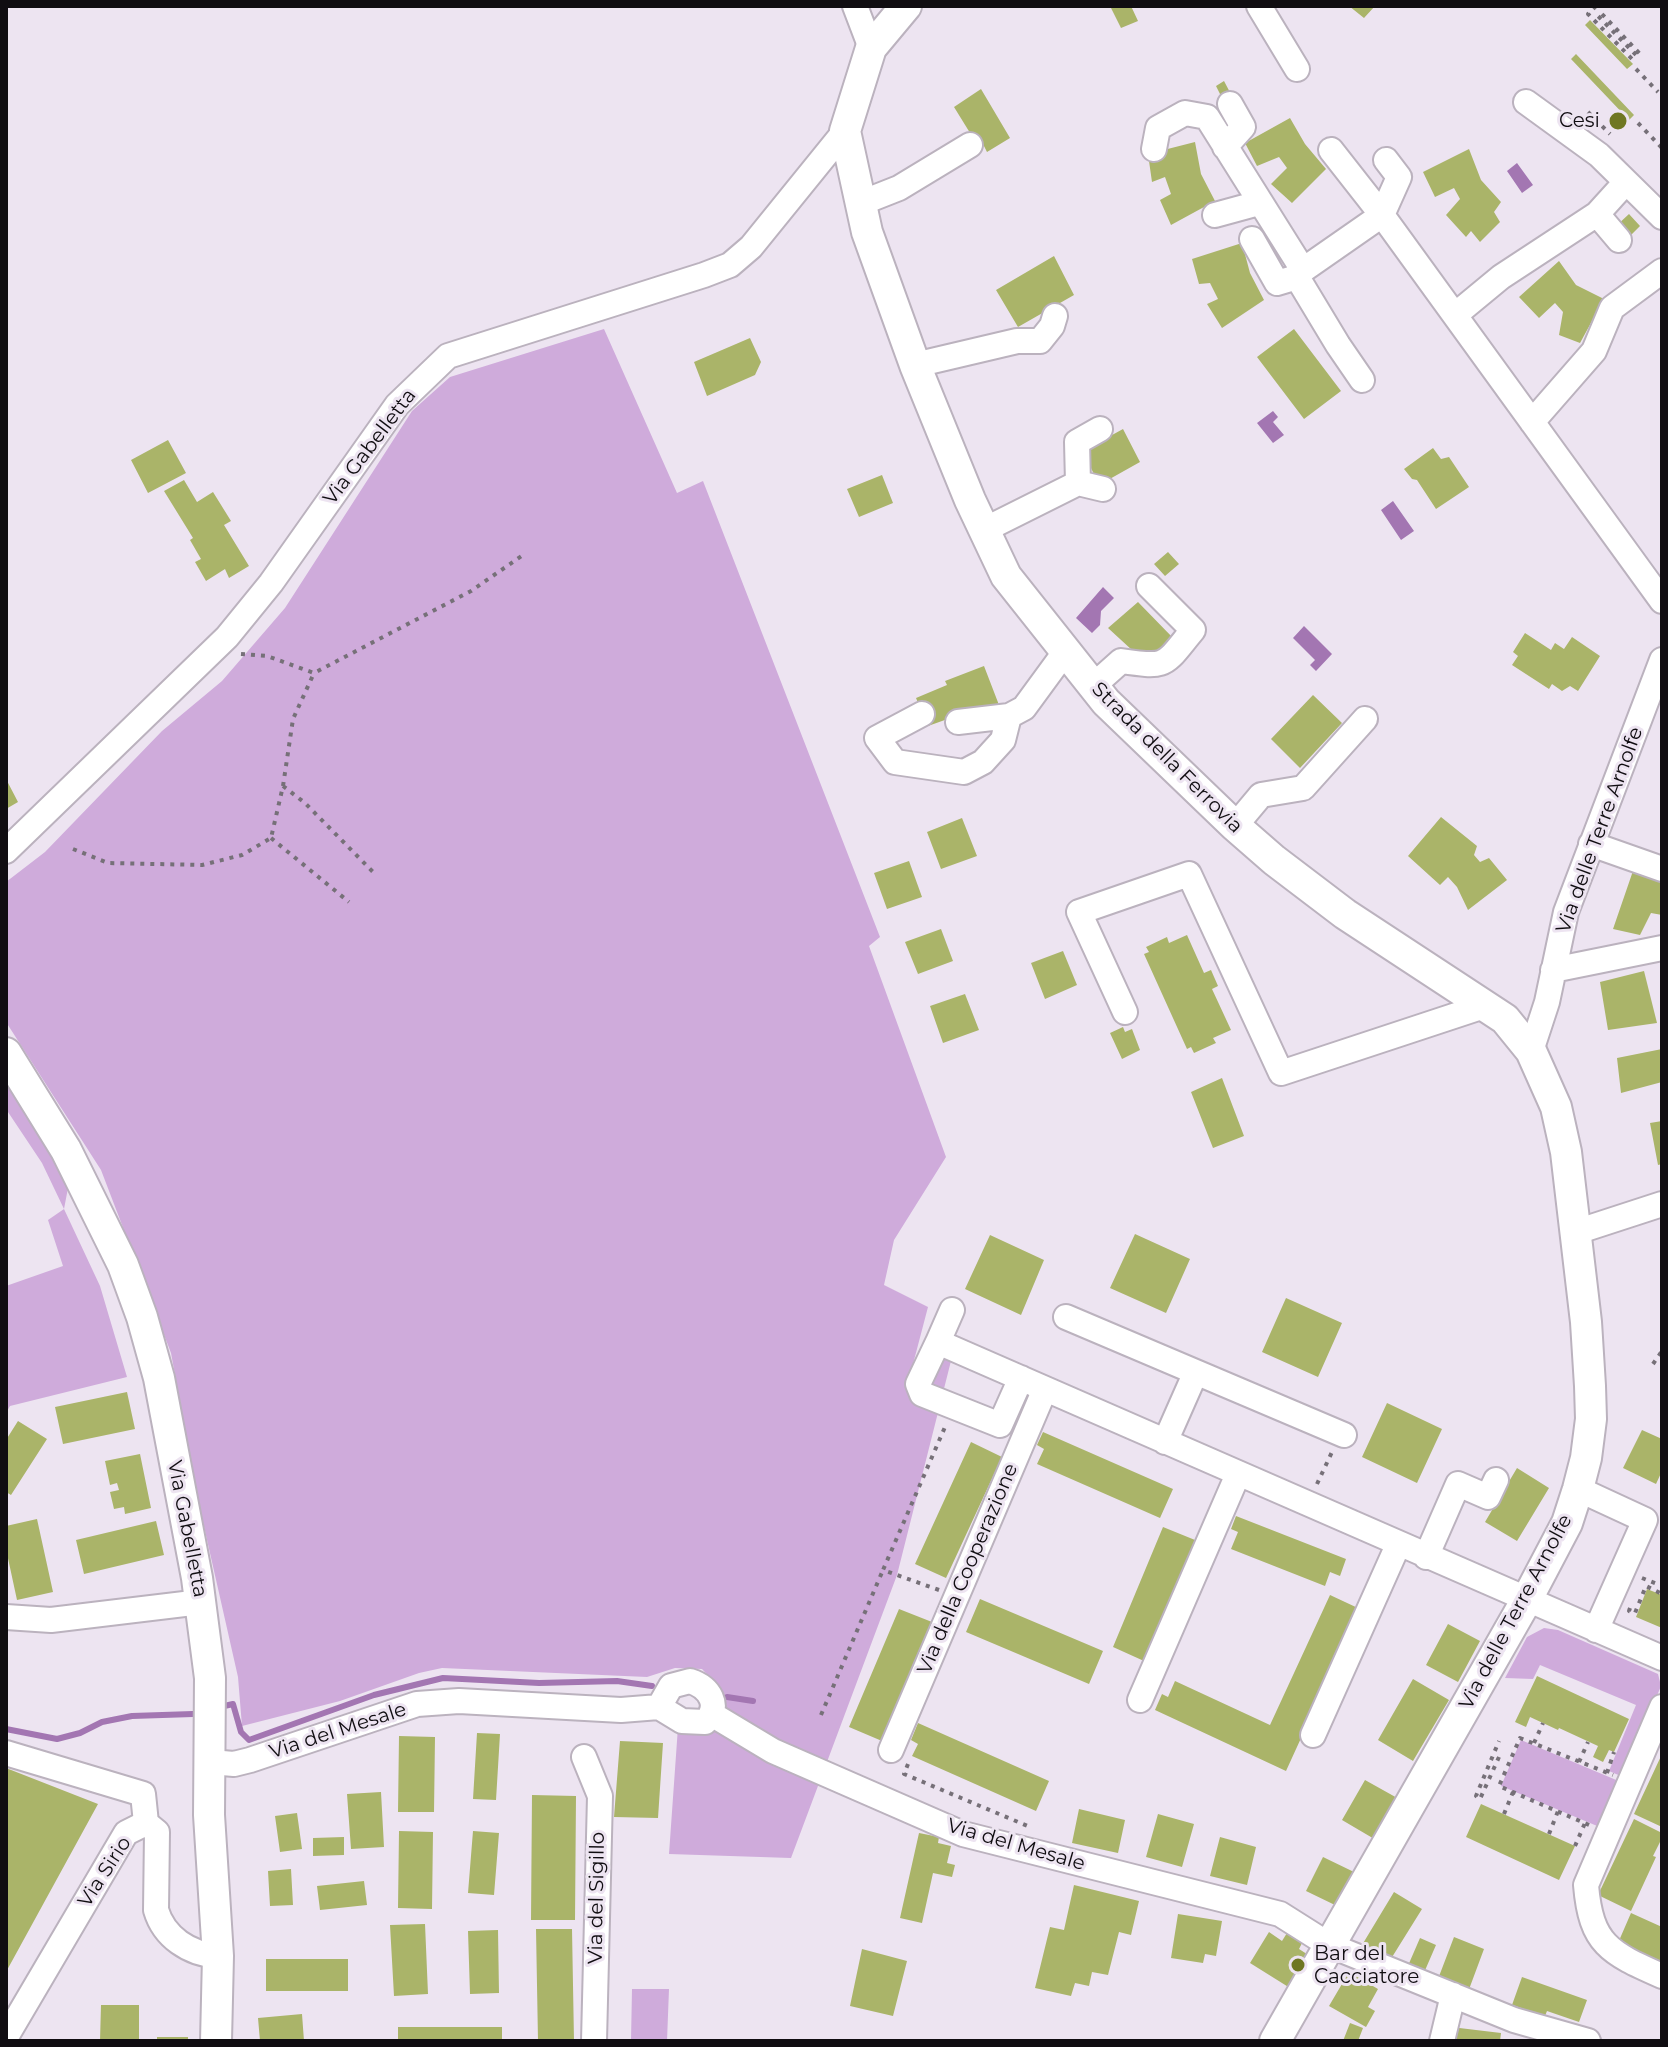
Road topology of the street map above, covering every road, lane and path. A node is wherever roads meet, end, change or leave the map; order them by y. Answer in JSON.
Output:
{"nodes":[{"id":1,"x":855,"y":6,"type":"edge"},
{"id":2,"x":906,"y":6,"type":"edge"},
{"id":3,"x":1259,"y":6,"type":"edge"},
{"id":4,"x":1596,"y":6,"type":"edge"},
{"id":5,"x":871,"y":48,"type":"junction"},
{"id":6,"x":1641,"y":55,"type":"dead end"},
{"id":7,"x":1297,"y":69,"type":"dead end"},
{"id":8,"x":1636,"y":69,"type":"dead end"},
{"id":9,"x":1658,"y":92,"type":"dead end"},
{"id":10,"x":1526,"y":102,"type":"dead end"},
{"id":11,"x":1230,"y":104,"type":"dead end"},
{"id":12,"x":1638,"y":123,"type":"dead end"},
{"id":13,"x":845,"y":131,"type":"junction"},
{"id":14,"x":970,"y":145,"type":"dead end"},
{"id":15,"x":1225,"y":147,"type":"junction"},
{"id":16,"x":1662,"y":148,"type":"edge"},
{"id":17,"x":1154,"y":149,"type":"dead end"},
{"id":18,"x":1331,"y":150,"type":"dead end"},
{"id":19,"x":1386,"y":160,"type":"dead end"},
{"id":20,"x":1626,"y":182,"type":"junction"},
{"id":21,"x":861,"y":203,"type":"junction"},
{"id":22,"x":1259,"y":203,"type":"junction"},
{"id":23,"x":1597,"y":214,"type":"junction"},
{"id":24,"x":1215,"y":215,"type":"dead end"},
{"id":25,"x":1382,"y":215,"type":"junction"},
{"id":26,"x":1662,"y":217,"type":"edge"},
{"id":27,"x":1252,"y":239,"type":"dead end"},
{"id":28,"x":1619,"y":240,"type":"dead end"},
{"id":29,"x":1662,"y":271,"type":"edge"},
{"id":30,"x":1300,"y":274,"type":"junction"},
{"id":31,"x":1455,"y":315,"type":"junction"},
{"id":32,"x":1055,"y":316,"type":"dead end"},
{"id":33,"x":915,"y":365,"type":"junction"},
{"id":34,"x":1362,"y":380,"type":"dead end"},
{"id":35,"x":1532,"y":422,"type":"junction"},
{"id":36,"x":1100,"y":429,"type":"dead end"},
{"id":37,"x":1078,"y":483,"type":"junction"},
{"id":38,"x":1103,"y":489,"type":"dead end"},
{"id":39,"x":984,"y":530,"type":"junction"},
{"id":40,"x":523,"y":555,"type":"dead end"},
{"id":41,"x":1149,"y":586,"type":"dead end"},
{"id":42,"x":1662,"y":601,"type":"edge"},
{"id":43,"x":1065,"y":652,"type":"junction"},
{"id":44,"x":211,"y":653,"type":"junction"},
{"id":45,"x":1662,"y":660,"type":"edge"},
{"id":46,"x":314,"y":673,"type":"junction"},
{"id":47,"x":1093,"y":686,"type":"junction"},
{"id":48,"x":922,"y":714,"type":"dead end"},
{"id":49,"x":1009,"y":716,"type":"junction"},
{"id":50,"x":1365,"y":719,"type":"dead end"},
{"id":51,"x":958,"y":722,"type":"dead end"},
{"id":52,"x":283,"y":786,"type":"junction"},
{"id":53,"x":1235,"y":826,"type":"junction"},
{"id":54,"x":271,"y":838,"type":"junction"},
{"id":55,"x":1591,"y":844,"type":"junction"},
{"id":56,"x":73,"y":849,"type":"dead end"},
{"id":57,"x":6,"y":851,"type":"edge"},
{"id":58,"x":1662,"y":869,"type":"edge"},
{"id":59,"x":375,"y":874,"type":"dead end"},
{"id":60,"x":349,"y":902,"type":"dead end"},
{"id":61,"x":1662,"y":948,"type":"edge"},
{"id":62,"x":1553,"y":970,"type":"junction"},
{"id":63,"x":1547,"y":1002,"type":"junction"},
{"id":64,"x":1125,"y":1012,"type":"dead end"},
{"id":65,"x":1494,"y":1013,"type":"junction"},
{"id":66,"x":1531,"y":1051,"type":"junction"},
{"id":67,"x":6,"y":1053,"type":"edge"},
{"id":68,"x":1662,"y":1204,"type":"edge"},
{"id":69,"x":1576,"y":1232,"type":"junction"},
{"id":70,"x":1662,"y":1237,"type":"edge"},
{"id":71,"x":1662,"y":1248,"type":"edge"},
{"id":72,"x":952,"y":1310,"type":"dead end"},
{"id":73,"x":1066,"y":1317,"type":"dead end"},
{"id":74,"x":938,"y":1342,"type":"junction"},
{"id":75,"x":1662,"y":1351,"type":"edge"},
{"id":76,"x":1653,"y":1364,"type":"dead end"},
{"id":77,"x":1195,"y":1374,"type":"junction"},
{"id":78,"x":1021,"y":1378,"type":"junction"},
{"id":79,"x":1045,"y":1389,"type":"junction"},
{"id":80,"x":953,"y":1407,"type":"junction"},
{"id":81,"x":1342,"y":1434,"type":"joint"},
{"id":82,"x":1165,"y":1442,"type":"junction"},
{"id":83,"x":1238,"y":1474,"type":"junction"},
{"id":84,"x":1496,"y":1480,"type":"dead end"},
{"id":85,"x":1578,"y":1489,"type":"junction"},
{"id":86,"x":1307,"y":1504,"type":"junction"},
{"id":87,"x":1398,"y":1545,"type":"junction"},
{"id":88,"x":1426,"y":1557,"type":"junction"},
{"id":89,"x":883,"y":1570,"type":"junction"},
{"id":90,"x":1662,"y":1586,"type":"edge"},
{"id":91,"x":1662,"y":1594,"type":"edge"},
{"id":92,"x":957,"y":1596,"type":"junction"},
{"id":93,"x":1526,"y":1601,"type":"junction"},
{"id":94,"x":201,"y":1602,"type":"junction"},
{"id":95,"x":6,"y":1617,"type":"edge"},
{"id":96,"x":1596,"y":1630,"type":"junction"},
{"id":97,"x":1662,"y":1658,"type":"edge"},
{"id":98,"x":1140,"y":1700,"type":"dead end"},
{"id":99,"x":659,"y":1707,"type":"junction"},
{"id":100,"x":1662,"y":1707,"type":"edge"},
{"id":101,"x":713,"y":1715,"type":"junction"},
{"id":102,"x":821,"y":1715,"type":"dead end"},
{"id":103,"x":1543,"y":1723,"type":"dead end"},
{"id":104,"x":1313,"y":1735,"type":"dead end"},
{"id":105,"x":1499,"y":1741,"type":"dead end"},
{"id":106,"x":1588,"y":1742,"type":"dead end"},
{"id":107,"x":1534,"y":1743,"type":"junction"},
{"id":108,"x":891,"y":1750,"type":"joint"},
{"id":109,"x":1614,"y":1752,"type":"dead end"},
{"id":110,"x":6,"y":1753,"type":"edge"},
{"id":111,"x":1496,"y":1756,"type":"junction"},
{"id":112,"x":584,"y":1757,"type":"dead end"},
{"id":113,"x":1510,"y":1761,"type":"junction"},
{"id":114,"x":210,"y":1762,"type":"junction"},
{"id":115,"x":1579,"y":1762,"type":"junction"},
{"id":116,"x":1618,"y":1778,"type":"junction"},
{"id":117,"x":1513,"y":1792,"type":"junction"},
{"id":118,"x":1558,"y":1811,"type":"junction"},
{"id":119,"x":1504,"y":1814,"type":"dead end"},
{"id":120,"x":146,"y":1823,"type":"junction"},
{"id":121,"x":1585,"y":1823,"type":"junction"},
{"id":122,"x":1030,"y":1827,"type":"dead end"},
{"id":123,"x":1608,"y":1833,"type":"junction"},
{"id":124,"x":1549,"y":1834,"type":"dead end"},
{"id":125,"x":1575,"y":1846,"type":"dead end"},
{"id":126,"x":1329,"y":1945,"type":"junction"},
{"id":127,"x":218,"y":1956,"type":"junction"},
{"id":128,"x":1662,"y":1976,"type":"edge"},
{"id":129,"x":1453,"y":1995,"type":"junction"},
{"id":130,"x":1511,"y":2030,"type":"edge"},
{"id":131,"x":6,"y":2037,"type":"edge"},
{"id":132,"x":1582,"y":2040,"type":"edge"},
{"id":133,"x":216,"y":2041,"type":"edge"},
{"id":134,"x":594,"y":2041,"type":"edge"},
{"id":135,"x":1275,"y":2041,"type":"edge"},
{"id":136,"x":1442,"y":2041,"type":"edge"}],
"edges":[{"from":1,"to":5,"type":"street"},
{"from":2,"to":5,"type":"street","name":"Strada della Ferrovia"},
{"from":3,"to":7,"type":"street"},
{"from":4,"to":6,"type":"path"},
{"from":5,"to":13,"type":"street","name":"Strada della Ferrovia"},
{"from":8,"to":9,"type":"path"},
{"from":10,"to":20,"type":"street"},
{"from":11,"to":15,"type":"street"},
{"from":12,"to":16,"type":"path"},
{"from":13,"to":21,"type":"street","name":"Strada della Ferrovia"},
{"from":13,"to":44,"type":"street","name":"Via Gabelletta"},
{"from":14,"to":21,"type":"street"},
{"from":15,"to":17,"type":"street"},
{"from":15,"to":22,"type":"street"},
{"from":18,"to":25,"type":"street"},
{"from":19,"to":25,"type":"street"},
{"from":20,"to":23,"type":"street"},
{"from":20,"to":26,"type":"street"},
{"from":21,"to":33,"type":"street","name":"Strada della Ferrovia"},
{"from":22,"to":24,"type":"street"},
{"from":22,"to":30,"type":"street"},
{"from":23,"to":28,"type":"street"},
{"from":23,"to":31,"type":"street"},
{"from":25,"to":30,"type":"street"},
{"from":25,"to":31,"type":"street"},
{"from":27,"to":30,"type":"street"},
{"from":29,"to":35,"type":"street"},
{"from":30,"to":34,"type":"street"},
{"from":31,"to":35,"type":"street"},
{"from":32,"to":33,"type":"street"},
{"from":33,"to":39,"type":"street","name":"Strada della Ferrovia"},
{"from":35,"to":42,"type":"street"},
{"from":36,"to":37,"type":"street"},
{"from":37,"to":38,"type":"street"},
{"from":37,"to":39,"type":"street"},
{"from":39,"to":43,"type":"street","name":"Strada della Ferrovia"},
{"from":40,"to":46,"type":"path"},
{"from":41,"to":47,"type":"street"},
{"from":43,"to":47,"type":"street","name":"Strada della Ferrovia"},
{"from":43,"to":49,"type":"street"},
{"from":44,"to":46,"type":"path"},
{"from":44,"to":57,"type":"street","name":"Via Gabelletta"},
{"from":45,"to":55,"type":"street","name":"Via delle Terre Arnolfe"},
{"from":46,"to":52,"type":"path"},
{"from":47,"to":53,"type":"street","name":"Strada della Ferrovia"},
{"from":48,"to":49,"type":"street"},
{"from":49,"to":51,"type":"street"},
{"from":50,"to":53,"type":"street"},
{"from":52,"to":54,"type":"path"},
{"from":52,"to":59,"type":"path"},
{"from":53,"to":65,"type":"street","name":"Strada della Ferrovia"},
{"from":54,"to":56,"type":"path"},
{"from":54,"to":60,"type":"path"},
{"from":55,"to":58,"type":"street"},
{"from":55,"to":62,"type":"street","name":"Via delle Terre Arnolfe"},
{"from":61,"to":62,"type":"street"},
{"from":62,"to":63,"type":"street","name":"Via delle Terre Arnolfe"},
{"from":63,"to":65,"type":"street"},
{"from":63,"to":66,"type":"street","name":"Via delle Terre Arnolfe"},
{"from":64,"to":65,"type":"street"},
{"from":65,"to":66,"type":"street","name":"Strada della Ferrovia"},
{"from":66,"to":69,"type":"street","name":"Via delle Terre Arnolfe"},
{"from":67,"to":94,"type":"street","name":"Via Gabelletta"},
{"from":68,"to":69,"type":"street"},
{"from":69,"to":85,"type":"street","name":"Via delle Terre Arnolfe"},
{"from":70,"to":71,"type":"path"},
{"from":72,"to":74,"type":"street"},
{"from":73,"to":77,"type":"street"},
{"from":74,"to":78,"type":"street"},
{"from":74,"to":80,"type":"street"},
{"from":75,"to":76,"type":"path"},
{"from":77,"to":81,"type":"street"},
{"from":77,"to":82,"type":"street"},
{"from":78,"to":79,"type":"street"},
{"from":78,"to":80,"type":"street"},
{"from":79,"to":82,"type":"street"},
{"from":79,"to":92,"type":"street","name":"Via della Cooperazione"},
{"from":80,"to":89,"type":"path"},
{"from":81,"to":86,"type":"path"},
{"from":82,"to":83,"type":"street"},
{"from":83,"to":86,"type":"street"},
{"from":83,"to":98,"type":"street"},
{"from":84,"to":88,"type":"street"},
{"from":85,"to":93,"type":"street","name":"Via delle Terre Arnolfe"},
{"from":85,"to":96,"type":"street"},
{"from":86,"to":87,"type":"street"},
{"from":87,"to":88,"type":"street"},
{"from":87,"to":104,"type":"street"},
{"from":88,"to":93,"type":"street"},
{"from":89,"to":92,"type":"path"},
{"from":89,"to":102,"type":"path"},
{"from":90,"to":91,"type":"path"},
{"from":92,"to":108,"type":"street","name":"Via della Cooperazione"},
{"from":93,"to":96,"type":"street"},
{"from":93,"to":126,"type":"street","name":"Via delle Terre Arnolfe"},
{"from":94,"to":95,"type":"street"},
{"from":94,"to":114,"type":"street","name":"Via Gabelletta"},
{"from":96,"to":97,"type":"street"},
{"from":99,"to":101,"type":"street","name":"Via del Mesale"},
{"from":99,"to":101,"type":"street","name":"Via del Mesale"},
{"from":99,"to":114,"type":"street","name":"Via del Mesale"},
{"from":100,"to":116,"type":"street"},
{"from":101,"to":126,"type":"street","name":"Via del Mesale"},
{"from":103,"to":107,"type":"path"},
{"from":105,"to":111,"type":"path"},
{"from":106,"to":115,"type":"path"},
{"from":107,"to":113,"type":"path"},
{"from":107,"to":115,"type":"path"},
{"from":108,"to":122,"type":"path"},
{"from":109,"to":116,"type":"path"},
{"from":110,"to":120,"type":"street"},
{"from":111,"to":111,"type":"path"},
{"from":111,"to":113,"type":"path"},
{"from":112,"to":134,"type":"street","name":"Via del Sigillo"},
{"from":113,"to":117,"type":"path"},
{"from":114,"to":127,"type":"street","name":"Via Gabelletta"},
{"from":115,"to":116,"type":"path"},
{"from":116,"to":123,"type":"street"},
{"from":117,"to":118,"type":"path"},
{"from":117,"to":119,"type":"path"},
{"from":118,"to":121,"type":"path"},
{"from":118,"to":124,"type":"path"},
{"from":120,"to":127,"type":"street","name":"Via Sirio"},
{"from":120,"to":131,"type":"street","name":"Via Sirio"},
{"from":121,"to":123,"type":"path"},
{"from":121,"to":125,"type":"path"},
{"from":123,"to":128,"type":"street"},
{"from":126,"to":129,"type":"street","name":"Via del Mesale"},
{"from":126,"to":135,"type":"street","name":"Via delle Terre Arnolfe"},
{"from":127,"to":133,"type":"street","name":"Via Gabelletta"},
{"from":129,"to":130,"type":"street","name":"Via del Mesale"},
{"from":129,"to":136,"type":"street"},
{"from":130,"to":132,"type":"street","name":"Via del Mesale"}]}
